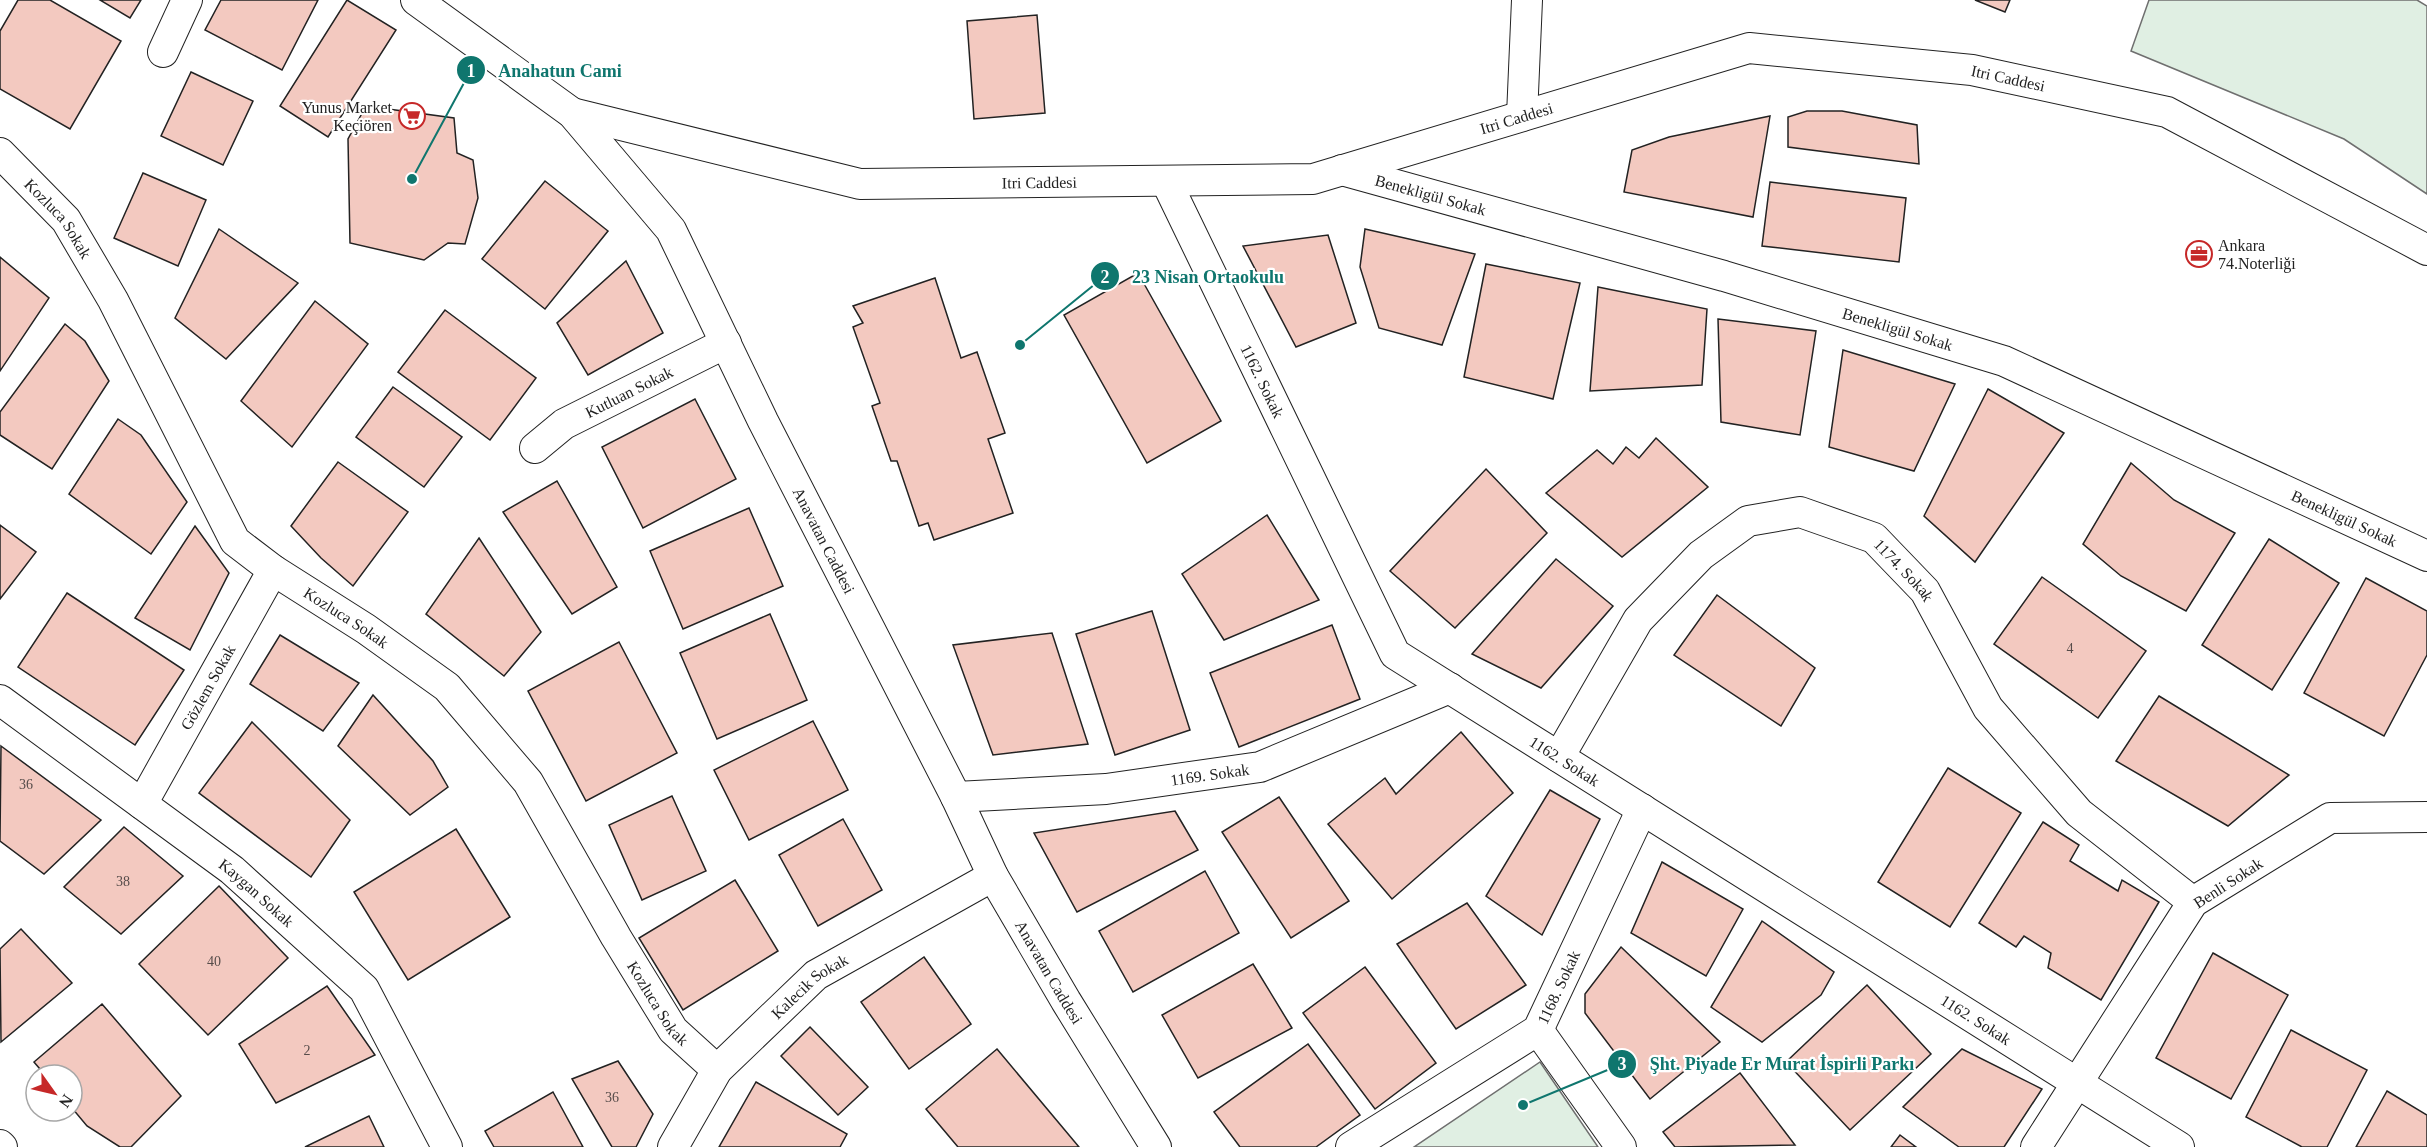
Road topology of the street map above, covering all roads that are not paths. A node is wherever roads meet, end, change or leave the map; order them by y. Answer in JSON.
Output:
{"nodes":[{"id":1,"x":187,"y":0,"type":"edge"},
{"id":2,"x":416,"y":0,"type":"edge"},
{"id":3,"x":1527,"y":0,"type":"edge"},
{"id":4,"x":163,"y":52,"type":"dead end"},
{"id":5,"x":572,"y":114,"type":"junction"},
{"id":6,"x":1522,"y":116,"type":"junction"},
{"id":7,"x":0,"y":153,"type":"edge"},
{"id":8,"x":1342,"y":170,"type":"junction"},
{"id":9,"x":1166,"y":181,"type":"junction"},
{"id":10,"x":2427,"y":250,"type":"edge"},
{"id":11,"x":726,"y":343,"type":"junction"},
{"id":12,"x":535,"y":448,"type":"dead end"},
{"id":13,"x":2427,"y":556,"type":"edge"},
{"id":14,"x":273,"y":570,"type":"junction"},
{"id":15,"x":1450,"y":688,"type":"junction"},
{"id":16,"x":0,"y":700,"type":"edge"},
{"id":17,"x":1559,"y":757,"type":"junction"},
{"id":18,"x":956,"y":797,"type":"junction"},
{"id":19,"x":142,"y":804,"type":"junction"},
{"id":20,"x":1642,"y":809,"type":"junction"},
{"id":21,"x":2427,"y":817,"type":"edge"},
{"id":22,"x":993,"y":876,"type":"junction"},
{"id":23,"x":2193,"y":902,"type":"junction"},
{"id":24,"x":1538,"y":1030,"type":"junction"},
{"id":25,"x":717,"y":1070,"type":"junction"},
{"id":26,"x":2076,"y":1083,"type":"junction"},
{"id":27,"x":1151,"y":1145,"type":"edge"},
{"id":28,"x":447,"y":1147,"type":"edge"},
{"id":29,"x":673,"y":1147,"type":"edge"},
{"id":30,"x":1351,"y":1147,"type":"edge"},
{"id":31,"x":1621,"y":1147,"type":"edge"},
{"id":32,"x":2036,"y":1147,"type":"edge"},
{"id":33,"x":2179,"y":1147,"type":"edge"}],
"edges":[{"from":1,"to":4,"type":"street"},
{"from":2,"to":5,"type":"street","name":"Anavatan Caddesi"},
{"from":3,"to":6,"type":"street"},
{"from":5,"to":9,"type":"street","name":"Itri Caddesi"},
{"from":5,"to":11,"type":"street","name":"Anavatan Caddesi"},
{"from":6,"to":8,"type":"street","name":"Itri Caddesi"},
{"from":6,"to":10,"type":"street","name":"Itri Caddesi"},
{"from":7,"to":14,"type":"street","name":"Kozluca Sokak"},
{"from":8,"to":9,"type":"street","name":"Itri Caddesi"},
{"from":8,"to":13,"type":"street","name":"Benekligül Sokak"},
{"from":9,"to":15,"type":"street","name":"1162. Sokak"},
{"from":11,"to":12,"type":"street","name":"Kutluan Sokak"},
{"from":11,"to":18,"type":"street","name":"Anavatan Caddesi"},
{"from":14,"to":19,"type":"street","name":"Gözlem Sokak"},
{"from":14,"to":25,"type":"street","name":"Kozluca Sokak"},
{"from":15,"to":17,"type":"street","name":"1162. Sokak"},
{"from":15,"to":18,"type":"street","name":"1169. Sokak"},
{"from":16,"to":19,"type":"street","name":"Kaygan Sokak"},
{"from":17,"to":20,"type":"street","name":"1162. Sokak"},
{"from":17,"to":23,"type":"street","name":"1174. Sokak"},
{"from":18,"to":22,"type":"street","name":"Anavatan Caddesi"},
{"from":19,"to":28,"type":"street","name":"Kaygan Sokak"},
{"from":20,"to":24,"type":"street","name":"1168. Sokak"},
{"from":20,"to":26,"type":"street","name":"1162. Sokak"},
{"from":21,"to":23,"type":"street","name":"Benli Sokak"},
{"from":22,"to":25,"type":"street","name":"Kalecik Sokak"},
{"from":22,"to":27,"type":"street","name":"Anavatan Caddesi"},
{"from":23,"to":26,"type":"street","name":"Benli Sokak"},
{"from":24,"to":30,"type":"street","name":"1168. Sokak"},
{"from":24,"to":31,"type":"street"},
{"from":25,"to":29,"type":"street","name":"Kalecik Sokak"},
{"from":26,"to":32,"type":"street","name":"Benli Sokak"},
{"from":26,"to":33,"type":"street","name":"1162. Sokak"}]}
